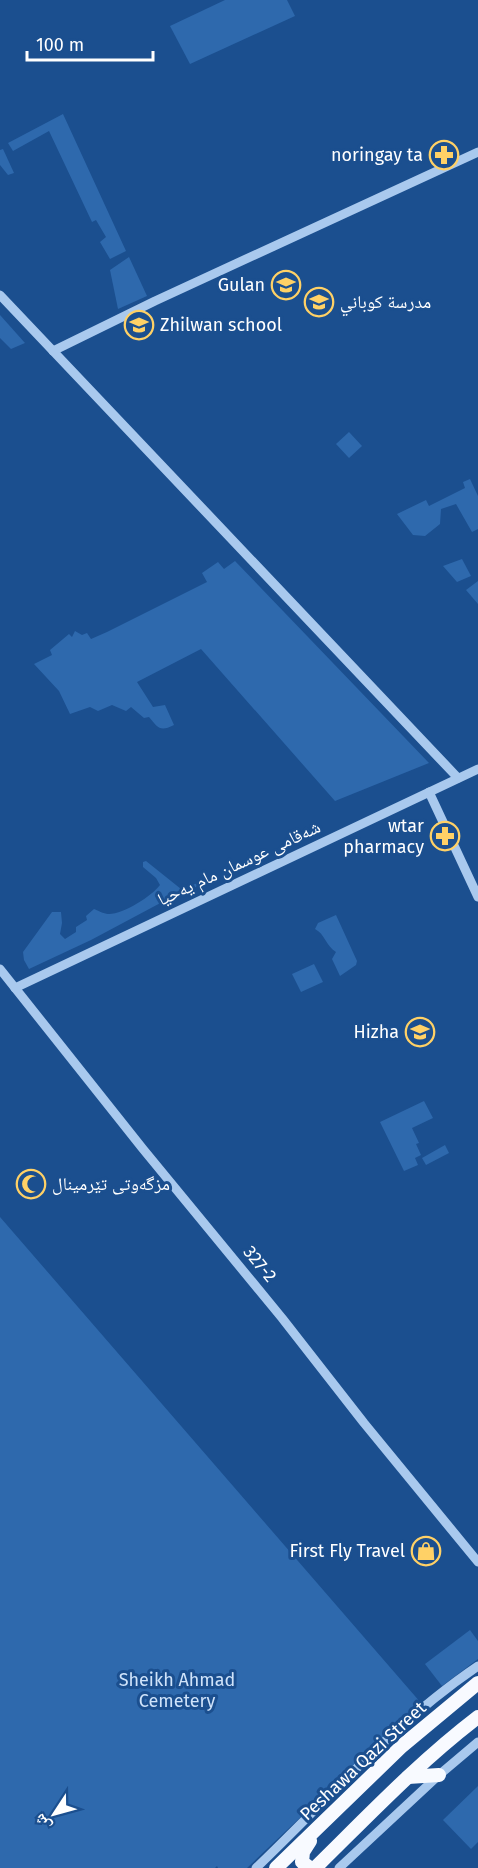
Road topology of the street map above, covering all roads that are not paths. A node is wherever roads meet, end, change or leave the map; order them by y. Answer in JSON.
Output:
{"nodes":[{"id":1,"x":478,"y":152,"type":"edge"},
{"id":2,"x":0,"y":295,"type":"edge"},
{"id":3,"x":53,"y":351,"type":"junction"},
{"id":4,"x":478,"y":769,"type":"edge"},
{"id":5,"x":458,"y":778,"type":"junction"},
{"id":6,"x":429,"y":792,"type":"junction"},
{"id":7,"x":478,"y":897,"type":"edge"},
{"id":8,"x":0,"y":969,"type":"edge"},
{"id":9,"x":15,"y":988,"type":"junction"},
{"id":10,"x":478,"y":1562,"type":"edge"},
{"id":11,"x":478,"y":1666,"type":"edge"},
{"id":12,"x":478,"y":1683,"type":"edge"},
{"id":13,"x":478,"y":1717,"type":"edge"},
{"id":14,"x":478,"y":1742,"type":"edge"},
{"id":15,"x":352,"y":1773,"type":"junction"},
{"id":16,"x":439,"y":1775,"type":"junction"},
{"id":17,"x":408,"y":1777,"type":"junction"},
{"id":18,"x":363,"y":1782,"type":"junction"},
{"id":19,"x":326,"y":1820,"type":"junction"},
{"id":20,"x":256,"y":1868,"type":"edge"},
{"id":21,"x":276,"y":1868,"type":"edge"},
{"id":22,"x":310,"y":1868,"type":"edge"},
{"id":23,"x":315,"y":1868,"type":"edge"},
{"id":24,"x":339,"y":1868,"type":"edge"}],
"edges":[{"from":1,"to":3,"type":"street"},
{"from":2,"to":3,"type":"street"},
{"from":3,"to":5,"type":"street"},
{"from":4,"to":5,"type":"street","name":"شەقامی عوسمان مام یەحیا"},
{"from":5,"to":6,"type":"street","name":"شەقامی عوسمان مام یەحیا"},
{"from":6,"to":7,"type":"street"},
{"from":6,"to":9,"type":"street","name":"شەقامی عوسمان مام یەحیا"},
{"from":8,"to":9,"type":"street","name":"327-2"},
{"from":9,"to":10,"type":"street","name":"327-2"},
{"from":11,"to":15,"type":"street"},
{"from":12,"to":18,"type":"highway","name":"Peshawa Qazi Street"},
{"from":13,"to":17,"type":"highway"},
{"from":14,"to":16,"type":"street"},
{"from":15,"to":18,"type":"highway"},
{"from":15,"to":20,"type":"street"},
{"from":16,"to":17,"type":"highway"},
{"from":16,"to":24,"type":"street"},
{"from":17,"to":23,"type":"highway"},
{"from":18,"to":19,"type":"highway","name":"Peshawa Qazi Street"},
{"from":19,"to":21,"type":"highway","name":"Peshawa Qazi Street"},
{"from":19,"to":22,"type":"highway"}]}
